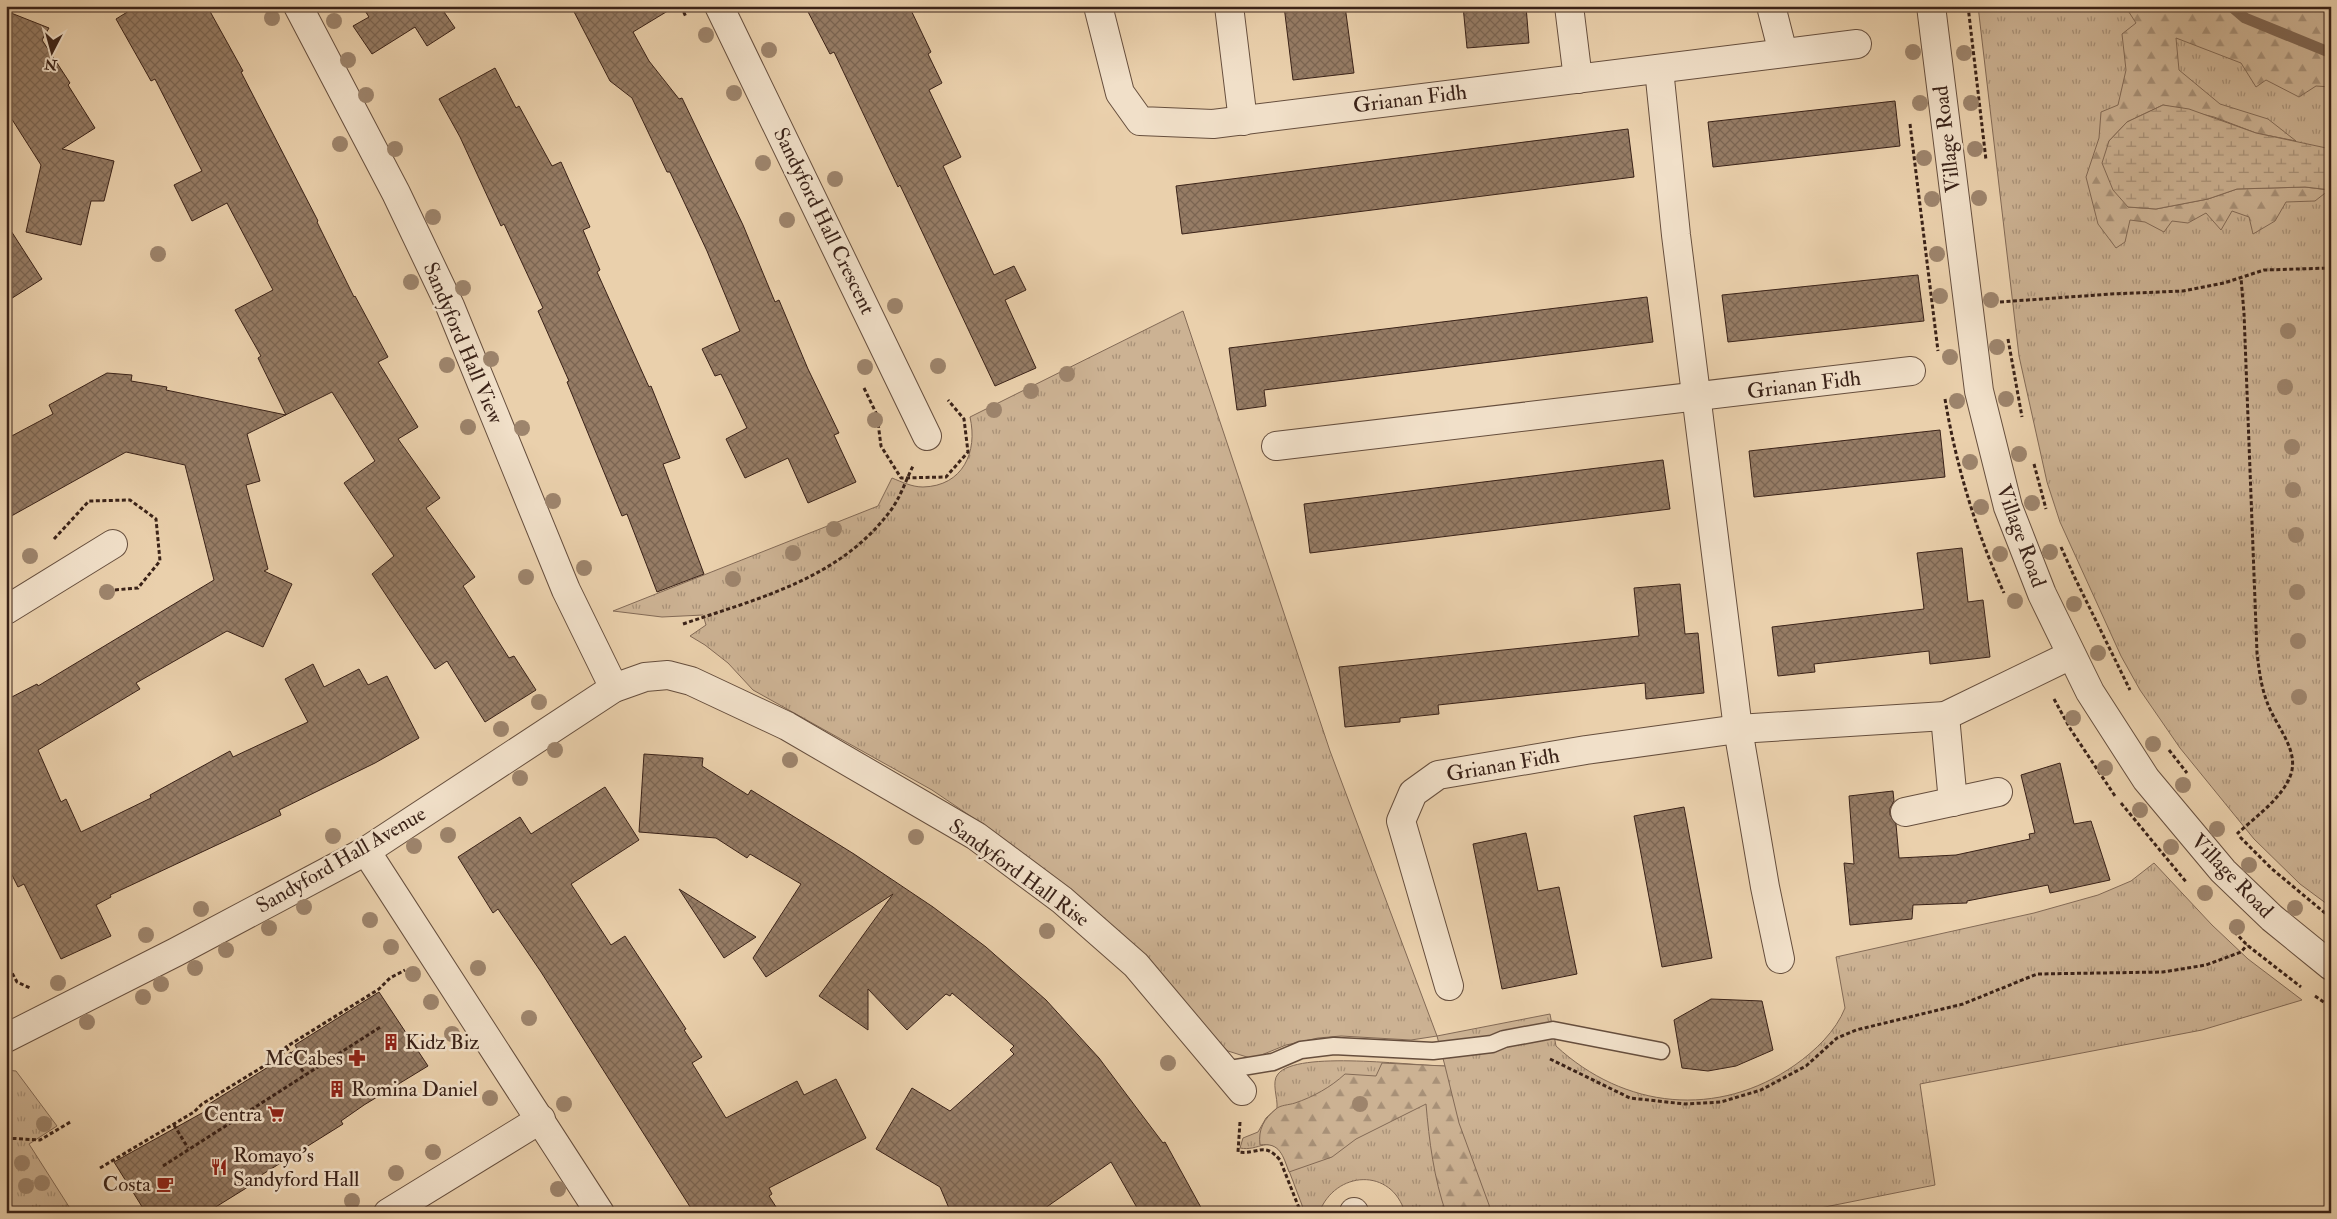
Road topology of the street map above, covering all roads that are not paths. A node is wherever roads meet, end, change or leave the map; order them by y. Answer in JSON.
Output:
{"nodes":[{"id":1,"x":298,"y":6,"type":"edge"},
{"id":2,"x":719,"y":6,"type":"edge"},
{"id":3,"x":1098,"y":6,"type":"edge"},
{"id":4,"x":1229,"y":6,"type":"edge"},
{"id":5,"x":1570,"y":6,"type":"edge"},
{"id":6,"x":1772,"y":6,"type":"edge"},
{"id":7,"x":1932,"y":6,"type":"edge"},
{"id":8,"x":1857,"y":44,"type":"dead end"},
{"id":9,"x":1783,"y":53,"type":"junction"},
{"id":10,"x":1660,"y":69,"type":"junction"},
{"id":11,"x":1578,"y":79,"type":"junction"},
{"id":12,"x":1243,"y":120,"type":"junction"},
{"id":13,"x":1911,"y":371,"type":"dead end"},
{"id":14,"x":1697,"y":398,"type":"junction"},
{"id":15,"x":927,"y":436,"type":"road end"},
{"id":16,"x":1276,"y":446,"type":"dead end"},
{"id":17,"x":113,"y":544,"type":"dead end"},
{"id":18,"x":6,"y":610,"type":"edge"},
{"id":19,"x":2071,"y":655,"type":"junction"},
{"id":20,"x":668,"y":675,"type":"joint"},
{"id":21,"x":614,"y":688,"type":"junction"},
{"id":22,"x":1946,"y":716,"type":"junction"},
{"id":23,"x":1738,"y":729,"type":"junction"},
{"id":24,"x":1998,"y":792,"type":"dead end"},
{"id":25,"x":1954,"y":802,"type":"junction"},
{"id":26,"x":1905,"y":812,"type":"dead end"},
{"id":27,"x":366,"y":851,"type":"junction"},
{"id":28,"x":1780,"y":959,"type":"dead end"},
{"id":29,"x":2331,"y":966,"type":"edge"},
{"id":30,"x":1449,"y":986,"type":"dead end"},
{"id":31,"x":7,"y":1036,"type":"edge"},
{"id":32,"x":1661,"y":1051,"type":"dead end"},
{"id":33,"x":1224,"y":1070,"type":"junction"},
{"id":34,"x":1242,"y":1091,"type":"road end"},
{"id":35,"x":541,"y":1119,"type":"junction"},
{"id":36,"x":388,"y":1213,"type":"edge"},
{"id":37,"x":600,"y":1213,"type":"edge"}],
"edges":[{"from":1,"to":21,"type":"street","name":"Sandyford Hall View"},
{"from":2,"to":15,"type":"street","name":"Sandyford Hall Crescent"},
{"from":3,"to":12,"type":"street","name":"Grianan Fidh"},
{"from":4,"to":12,"type":"street"},
{"from":5,"to":11,"type":"street"},
{"from":6,"to":9,"type":"street"},
{"from":7,"to":19,"type":"street","name":"Village Road"},
{"from":8,"to":9,"type":"street","name":"Grianan Fidh"},
{"from":9,"to":10,"type":"street","name":"Grianan Fidh"},
{"from":10,"to":11,"type":"street","name":"Grianan Fidh"},
{"from":10,"to":14,"type":"street"},
{"from":11,"to":12,"type":"street","name":"Grianan Fidh"},
{"from":13,"to":14,"type":"street","name":"Grianan Fidh"},
{"from":14,"to":16,"type":"street","name":"Grianan Fidh"},
{"from":14,"to":23,"type":"street"},
{"from":17,"to":18,"type":"street"},
{"from":19,"to":22,"type":"street","name":"Grianan Fidh"},
{"from":19,"to":29,"type":"street","name":"Village Road"},
{"from":20,"to":21,"type":"street","name":"Sandyford Hall Avenue"},
{"from":20,"to":33,"type":"street","name":"Sandyford Hall Rise"},
{"from":21,"to":27,"type":"street","name":"Sandyford Hall Avenue"},
{"from":22,"to":23,"type":"street","name":"Grianan Fidh"},
{"from":22,"to":25,"type":"street"},
{"from":23,"to":28,"type":"street"},
{"from":23,"to":30,"type":"street","name":"Grianan Fidh"},
{"from":24,"to":25,"type":"street"},
{"from":25,"to":26,"type":"street"},
{"from":27,"to":31,"type":"street","name":"Sandyford Hall Avenue"},
{"from":27,"to":35,"type":"street"},
{"from":32,"to":33,"type":"lane"},
{"from":33,"to":34,"type":"street","name":"Sandyford Hall Rise"},
{"from":35,"to":36,"type":"street"},
{"from":35,"to":37,"type":"street"}]}
